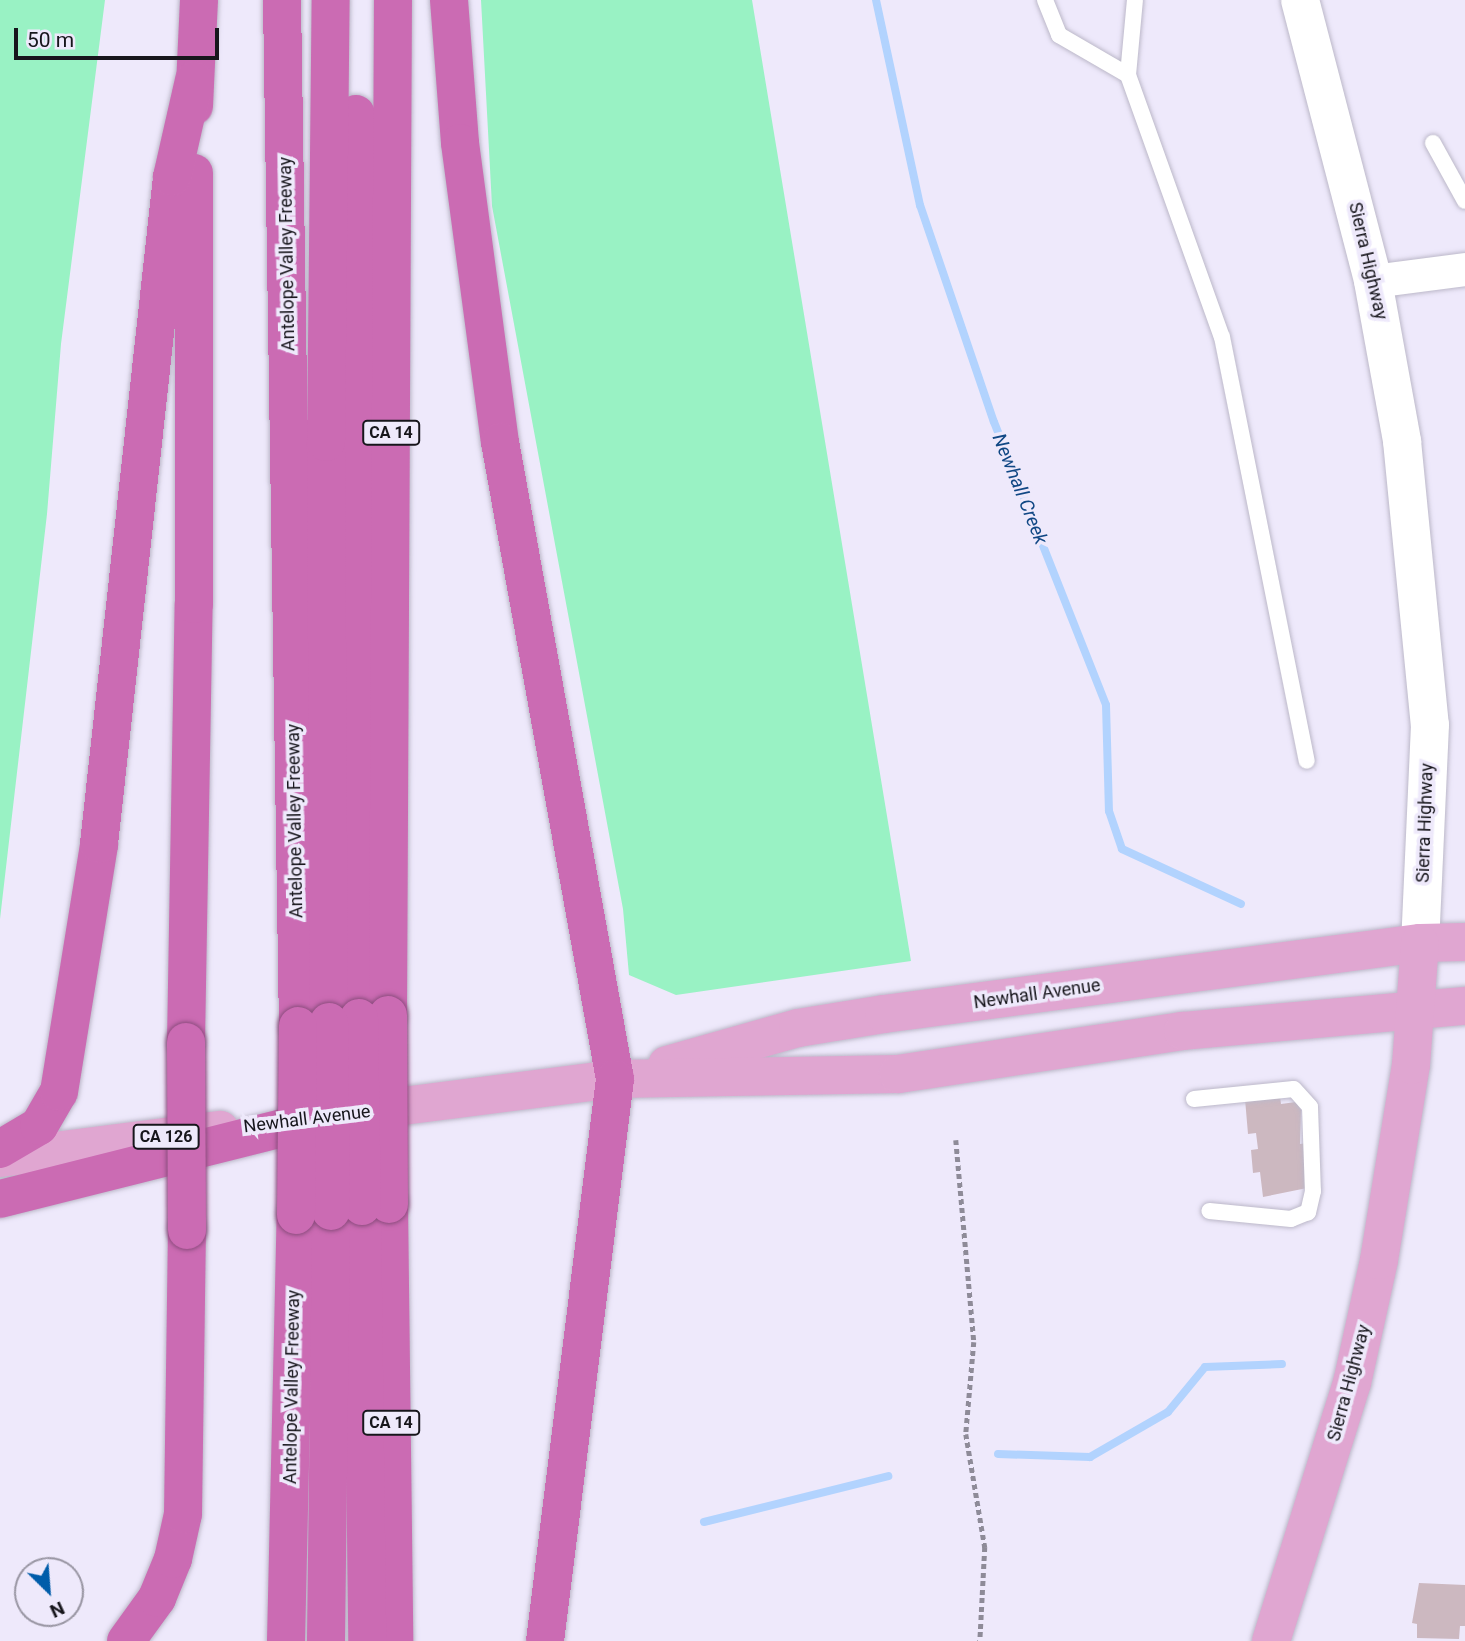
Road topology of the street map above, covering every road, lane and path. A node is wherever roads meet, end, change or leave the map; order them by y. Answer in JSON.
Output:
{"nodes":[{"id":1,"x":199,"y":0,"type":"edge"},
{"id":2,"x":282,"y":0,"type":"edge"},
{"id":3,"x":331,"y":0,"type":"edge"},
{"id":4,"x":356,"y":0,"type":"edge"},
{"id":5,"x":393,"y":0,"type":"edge"},
{"id":6,"x":449,"y":0,"type":"edge"},
{"id":7,"x":1045,"y":0,"type":"edge"},
{"id":8,"x":1135,"y":0,"type":"edge"},
{"id":9,"x":1300,"y":0,"type":"edge"},
{"id":10,"x":1128,"y":75,"type":"junction"},
{"id":11,"x":194,"y":80,"type":"junction"},
{"id":12,"x":1433,"y":143,"type":"dead end"},
{"id":13,"x":1465,"y":201,"type":"edge"},
{"id":14,"x":1465,"y":269,"type":"edge"},
{"id":15,"x":1373,"y":281,"type":"junction"},
{"id":16,"x":1307,"y":761,"type":"dead end"},
{"id":17,"x":1465,"y":942,"type":"edge"},
{"id":18,"x":1420,"y":943,"type":"junction"},
{"id":19,"x":1465,"y":1006,"type":"edge"},
{"id":20,"x":1416,"y":1008,"type":"junction"},
{"id":21,"x":344,"y":1020,"type":"junction"},
{"id":22,"x":615,"y":1079,"type":"junction"},
{"id":23,"x":1194,"y":1099,"type":"dead end"},
{"id":24,"x":331,"y":1115,"type":"junction"},
{"id":25,"x":956,"y":1140,"type":"dead end"},
{"id":26,"x":0,"y":1149,"type":"edge"},
{"id":27,"x":0,"y":1158,"type":"edge"},
{"id":28,"x":0,"y":1199,"type":"edge"},
{"id":29,"x":344,"y":1209,"type":"junction"},
{"id":30,"x":1209,"y":1211,"type":"dead end"},
{"id":31,"x":126,"y":1641,"type":"edge"},
{"id":32,"x":286,"y":1641,"type":"edge"},
{"id":33,"x":326,"y":1641,"type":"edge"},
{"id":34,"x":367,"y":1641,"type":"edge"},
{"id":35,"x":394,"y":1641,"type":"edge"},
{"id":36,"x":545,"y":1641,"type":"edge"},
{"id":37,"x":980,"y":1641,"type":"edge"},
{"id":38,"x":1271,"y":1641,"type":"edge"}],
"edges":[{"from":1,"to":11,"type":"highway"},
{"from":2,"to":21,"type":"highway","name":"Antelope Valley Freeway","number":"CA 14"},
{"from":3,"to":21,"type":"highway"},
{"from":4,"to":21,"type":"highway"},
{"from":5,"to":21,"type":"highway","name":"Antelope Valley Freeway","number":"CA 14"},
{"from":6,"to":22,"type":"highway"},
{"from":7,"to":10,"type":"lane"},
{"from":8,"to":10,"type":"lane"},
{"from":9,"to":15,"type":"main road","name":"Sierra Highway"},
{"from":10,"to":16,"type":"lane"},
{"from":11,"to":26,"type":"highway"},
{"from":11,"to":31,"type":"highway","bridge":true},
{"from":12,"to":13,"type":"lane"},
{"from":14,"to":15,"type":"street"},
{"from":15,"to":18,"type":"main road","name":"Sierra Highway"},
{"from":17,"to":18,"type":"main road","name":"Newhall Avenue"},
{"from":18,"to":20,"type":"main road","name":"Sierra Highway"},
{"from":18,"to":22,"type":"main road","name":"Newhall Avenue"},
{"from":19,"to":20,"type":"main road","name":"Newhall Avenue"},
{"from":20,"to":22,"type":"main road","name":"Newhall Avenue"},
{"from":20,"to":38,"type":"main road","name":"Sierra Highway"},
{"from":21,"to":29,"type":"highway","name":"Antelope Valley Freeway","number":"CA 14","bridge":true},
{"from":21,"to":29,"type":"highway","name":"Antelope Valley Freeway","number":"CA 14","bridge":true},
{"from":22,"to":24,"type":"main road","name":"Newhall Avenue","number":"CA 126"},
{"from":22,"to":36,"type":"highway"},
{"from":23,"to":30,"type":"lane"},
{"from":24,"to":27,"type":"main road","name":"Newhall Avenue","number":"CA 126"},
{"from":24,"to":28,"type":"highway"},
{"from":25,"to":37,"type":"path"},
{"from":29,"to":32,"type":"highway","name":"Antelope Valley Freeway","number":"CA 14"},
{"from":29,"to":33,"type":"highway"},
{"from":29,"to":34,"type":"highway"},
{"from":29,"to":35,"type":"highway","name":"Antelope Valley Freeway","number":"CA 14"}]}
